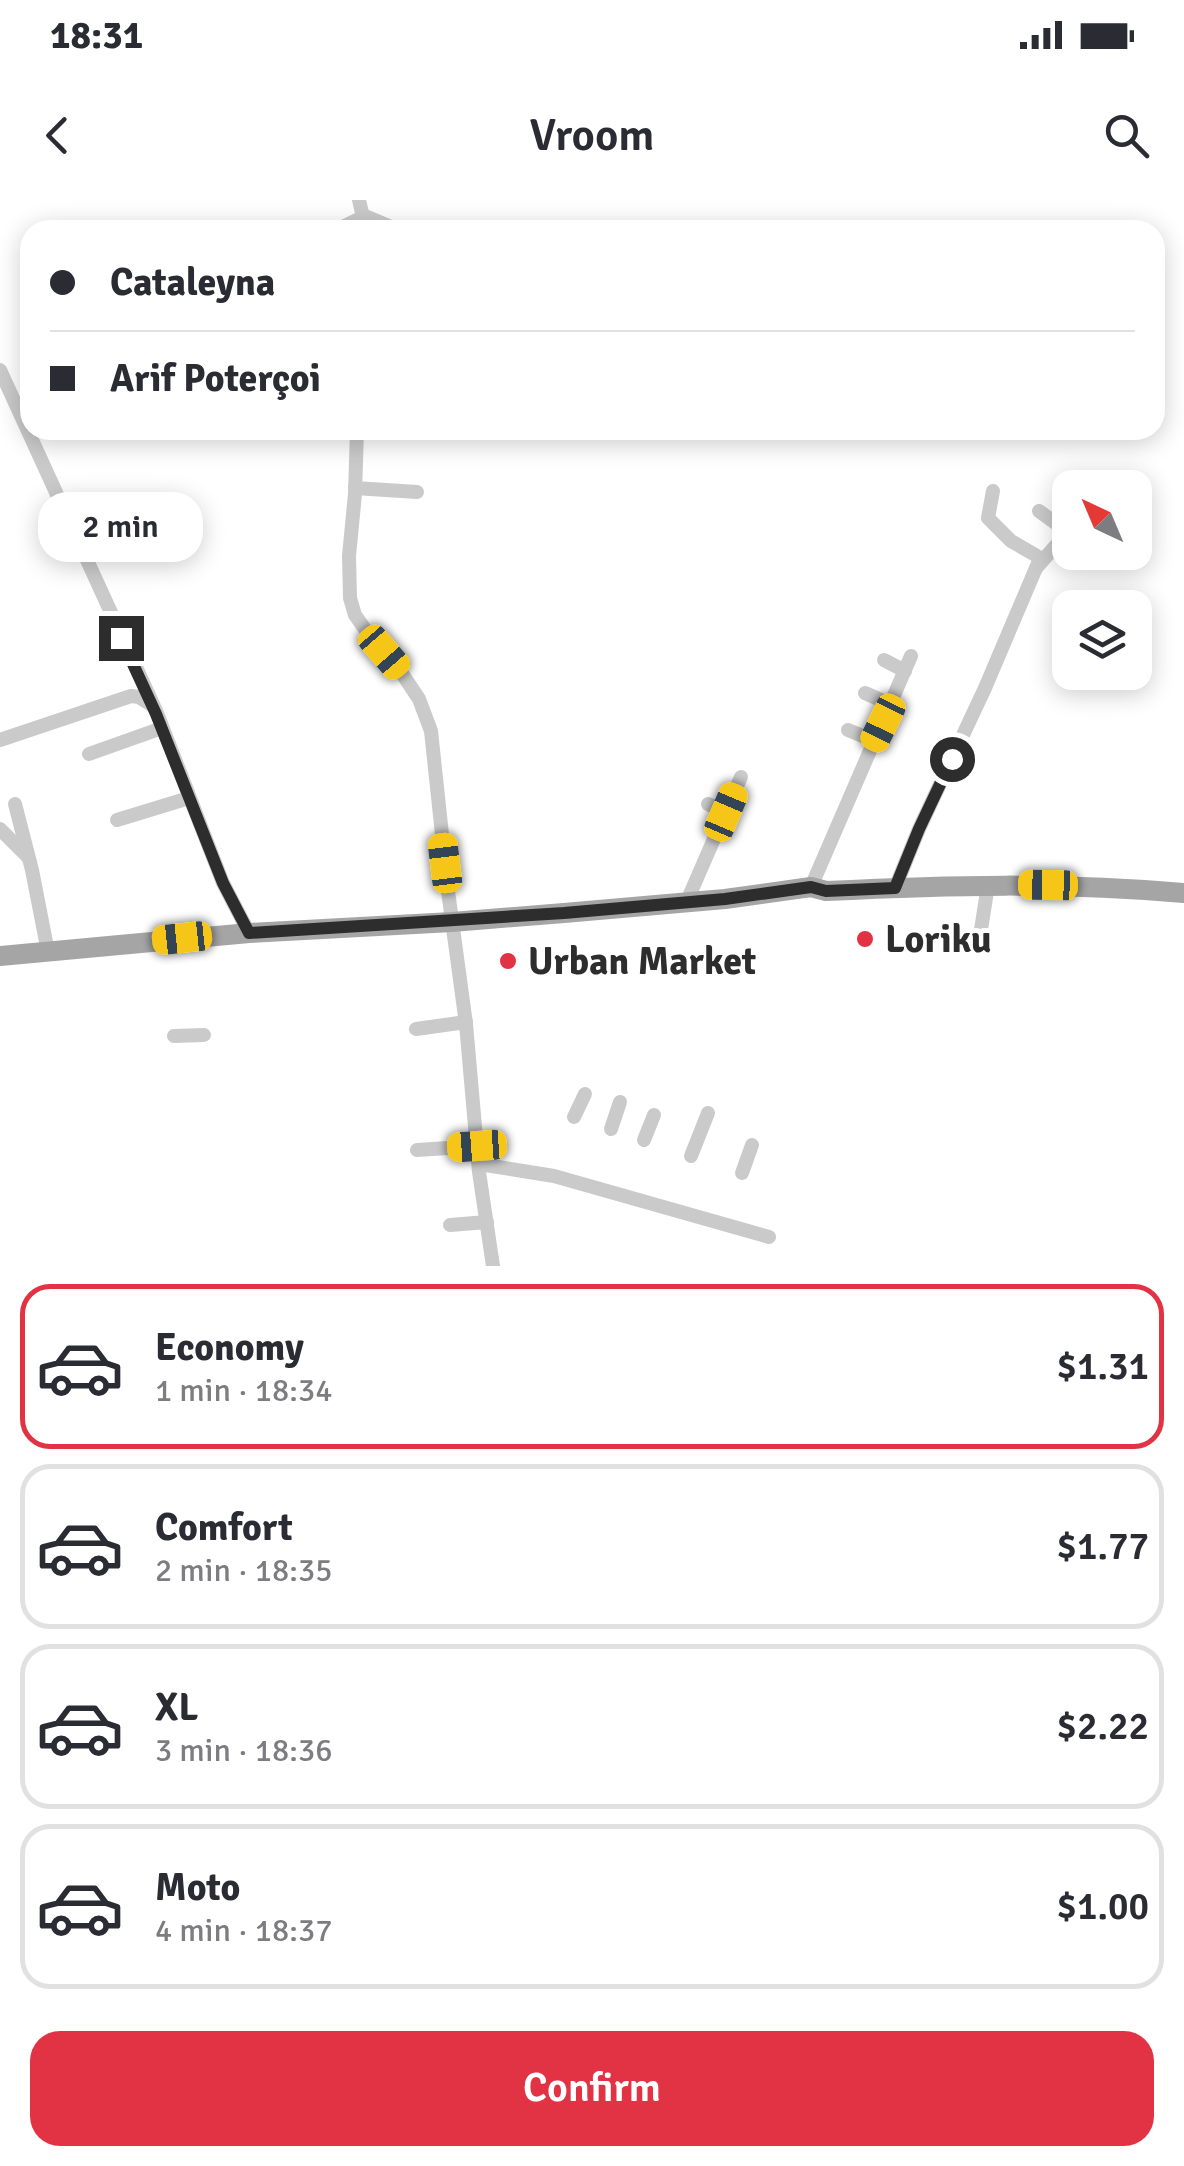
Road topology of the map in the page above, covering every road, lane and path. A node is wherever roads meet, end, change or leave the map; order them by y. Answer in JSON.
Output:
{"nodes":[{"id":1,"x":0,"y":370,"type":"edge"},
{"id":2,"x":20,"y":415,"type":"edge"},
{"id":3,"x":31,"y":440,"type":"edge"},
{"id":4,"x":357,"y":440,"type":"edge"},
{"id":5,"x":355,"y":488,"type":"junction"},
{"id":6,"x":993,"y":490,"type":"dead end"},
{"id":7,"x":417,"y":492,"type":"dead end"},
{"id":8,"x":1039,"y":511,"type":"dead end"},
{"id":9,"x":1052,"y":518,"type":"edge"},
{"id":10,"x":1052,"y":546,"type":"edge"},
{"id":11,"x":1038,"y":565,"type":"junction"},
{"id":12,"x":912,"y":656,"type":"dead end"},
{"id":13,"x":884,"y":660,"type":"dead end"},
{"id":14,"x":905,"y":671,"type":"junction"},
{"id":15,"x":864,"y":692,"type":"dead end"},
{"id":16,"x":892,"y":705,"type":"junction"},
{"id":17,"x":151,"y":706,"type":"junction"},
{"id":18,"x":162,"y":728,"type":"junction"},
{"id":19,"x":848,"y":730,"type":"dead end"},
{"id":20,"x":0,"y":740,"type":"edge"},
{"id":21,"x":874,"y":741,"type":"junction"},
{"id":22,"x":89,"y":754,"type":"dead end"},
{"id":23,"x":741,"y":777,"type":"dead end"},
{"id":24,"x":189,"y":798,"type":"junction"},
{"id":25,"x":15,"y":804,"type":"dead end"},
{"id":26,"x":708,"y":804,"type":"dead end"},
{"id":27,"x":726,"y":812,"type":"junction"},
{"id":28,"x":116,"y":820,"type":"dead end"},
{"id":29,"x":0,"y":829,"type":"edge"},
{"id":30,"x":31,"y":865,"type":"junction"},
{"id":31,"x":988,"y":884,"type":"junction"},
{"id":32,"x":811,"y":887,"type":"junction"},
{"id":33,"x":895,"y":888,"type":"junction"},
{"id":34,"x":1184,"y":893,"type":"edge"},
{"id":35,"x":688,"y":902,"type":"junction"},
{"id":36,"x":452,"y":922,"type":"junction"},
{"id":37,"x":249,"y":933,"type":"junction"},
{"id":38,"x":980,"y":936,"type":"dead end"},
{"id":39,"x":48,"y":952,"type":"junction"},
{"id":40,"x":0,"y":956,"type":"edge"},
{"id":41,"x":466,"y":1022,"type":"junction"},
{"id":42,"x":416,"y":1029,"type":"dead end"},
{"id":43,"x":204,"y":1034,"type":"dead end"},
{"id":44,"x":174,"y":1036,"type":"dead end"},
{"id":45,"x":585,"y":1094,"type":"dead end"},
{"id":46,"x":620,"y":1102,"type":"dead end"},
{"id":47,"x":708,"y":1113,"type":"dead end"},
{"id":48,"x":654,"y":1114,"type":"dead end"},
{"id":49,"x":574,"y":1117,"type":"dead end"},
{"id":50,"x":611,"y":1129,"type":"dead end"},
{"id":51,"x":644,"y":1140,"type":"dead end"},
{"id":52,"x":752,"y":1145,"type":"dead end"},
{"id":53,"x":478,"y":1146,"type":"junction"},
{"id":54,"x":417,"y":1150,"type":"dead end"},
{"id":55,"x":691,"y":1156,"type":"dead end"},
{"id":56,"x":479,"y":1164,"type":"junction"},
{"id":57,"x":742,"y":1173,"type":"dead end"},
{"id":58,"x":487,"y":1222,"type":"junction"},
{"id":59,"x":450,"y":1225,"type":"dead end"},
{"id":60,"x":768,"y":1237,"type":"dead end"},
{"id":61,"x":493,"y":1266,"type":"edge"}],
"edges":[{"from":1,"to":2,"type":"street"},
{"from":3,"to":17,"type":"street"},
{"from":4,"to":5,"type":"street"},
{"from":5,"to":7,"type":"street"},
{"from":5,"to":36,"type":"street"},
{"from":6,"to":11,"type":"street"},
{"from":8,"to":9,"type":"street"},
{"from":10,"to":11,"type":"street"},
{"from":11,"to":33,"type":"street"},
{"from":12,"to":14,"type":"street"},
{"from":13,"to":14,"type":"street"},
{"from":14,"to":16,"type":"street"},
{"from":15,"to":16,"type":"street"},
{"from":16,"to":21,"type":"street"},
{"from":17,"to":18,"type":"street"},
{"from":17,"to":20,"type":"street"},
{"from":18,"to":22,"type":"street"},
{"from":18,"to":24,"type":"street"},
{"from":19,"to":21,"type":"street"},
{"from":21,"to":32,"type":"street"},
{"from":23,"to":27,"type":"street"},
{"from":24,"to":28,"type":"street"},
{"from":24,"to":37,"type":"street"},
{"from":25,"to":30,"type":"street"},
{"from":26,"to":27,"type":"street"},
{"from":27,"to":35,"type":"street"},
{"from":29,"to":30,"type":"street"},
{"from":30,"to":39,"type":"street"},
{"from":31,"to":33,"type":"main road"},
{"from":31,"to":34,"type":"main road"},
{"from":31,"to":38,"type":"street"},
{"from":32,"to":33,"type":"main road"},
{"from":32,"to":35,"type":"main road"},
{"from":35,"to":36,"type":"main road"},
{"from":36,"to":37,"type":"main road"},
{"from":36,"to":41,"type":"street"},
{"from":37,"to":39,"type":"main road"},
{"from":39,"to":40,"type":"main road"},
{"from":41,"to":42,"type":"street"},
{"from":41,"to":53,"type":"street"},
{"from":43,"to":44,"type":"street"},
{"from":45,"to":49,"type":"street"},
{"from":46,"to":50,"type":"street"},
{"from":47,"to":55,"type":"street"},
{"from":48,"to":51,"type":"street"},
{"from":52,"to":57,"type":"street"},
{"from":53,"to":54,"type":"street"},
{"from":53,"to":56,"type":"street"},
{"from":56,"to":58,"type":"street"},
{"from":56,"to":60,"type":"street"},
{"from":58,"to":59,"type":"street"},
{"from":58,"to":61,"type":"street"}]}
